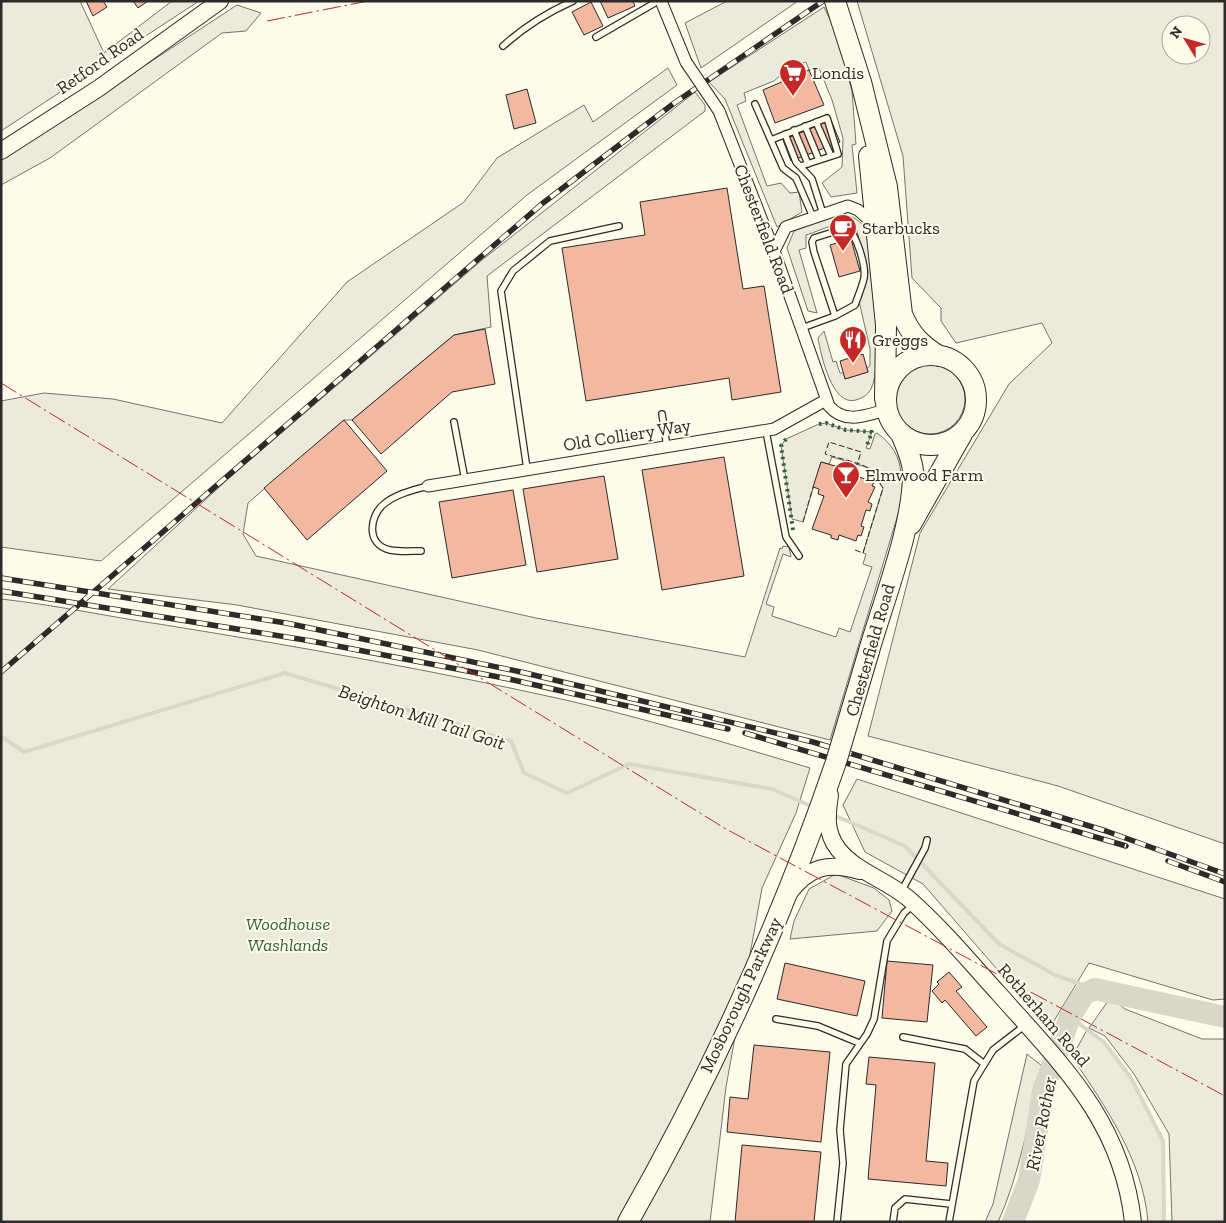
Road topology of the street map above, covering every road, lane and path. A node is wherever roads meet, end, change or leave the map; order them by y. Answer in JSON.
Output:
{"nodes":[{"id":1,"x":220,"y":1,"type":"edge"},
{"id":2,"x":573,"y":1,"type":"edge"},
{"id":3,"x":659,"y":1,"type":"edge"},
{"id":4,"x":836,"y":1,"type":"edge"},
{"id":5,"x":596,"y":37,"type":"dead end"},
{"id":6,"x":503,"y":46,"type":"dead end"},
{"id":7,"x":861,"y":82,"type":"junction"},
{"id":8,"x":755,"y":104,"type":"dead end"},
{"id":9,"x":816,"y":122,"type":"junction"},
{"id":10,"x":805,"y":126,"type":"junction"},
{"id":11,"x":794,"y":130,"type":"junction"},
{"id":12,"x":785,"y":134,"type":"junction"},
{"id":13,"x":771,"y":140,"type":"junction"},
{"id":14,"x":1,"y":150,"type":"edge"},
{"id":15,"x":831,"y":156,"type":"junction"},
{"id":16,"x":819,"y":160,"type":"junction"},
{"id":17,"x":808,"y":164,"type":"junction"},
{"id":18,"x":801,"y":166,"type":"junction"},
{"id":19,"x":818,"y":216,"type":"junction"},
{"id":20,"x":875,"y":225,"type":"junction"},
{"id":21,"x":618,"y":226,"type":"dead end"},
{"id":22,"x":774,"y":251,"type":"junction"},
{"id":23,"x":835,"y":316,"type":"junction"},
{"id":24,"x":802,"y":328,"type":"junction"},
{"id":25,"x":939,"y":356,"type":"junction"},
{"id":26,"x":826,"y":400,"type":"junction"},
{"id":27,"x":886,"y":405,"type":"junction"},
{"id":28,"x":662,"y":414,"type":"dead end"},
{"id":29,"x":454,"y":422,"type":"dead end"},
{"id":30,"x":766,"y":431,"type":"junction"},
{"id":31,"x":962,"y":432,"type":"junction"},
{"id":32,"x":901,"y":434,"type":"junction"},
{"id":33,"x":667,"y":447,"type":"junction"},
{"id":34,"x":527,"y":469,"type":"junction"},
{"id":35,"x":466,"y":480,"type":"junction"},
{"id":36,"x":428,"y":486,"type":"joint"},
{"id":37,"x":903,"y":539,"type":"junction"},
{"id":38,"x":421,"y":551,"type":"dead end"},
{"id":39,"x":799,"y":556,"type":"dead end"},
{"id":40,"x":836,"y":762,"type":"joint"},
{"id":41,"x":823,"y":813,"type":"junction"},
{"id":42,"x":927,"y":840,"type":"dead end"},
{"id":43,"x":869,"y":873,"type":"junction"},
{"id":44,"x":902,"y":892,"type":"junction"},
{"id":45,"x":782,"y":904,"type":"junction"},
{"id":46,"x":914,"y":904,"type":"junction"},
{"id":47,"x":776,"y":1019,"type":"dead end"},
{"id":48,"x":1026,"y":1025,"type":"junction"},
{"id":49,"x":903,"y":1037,"type":"dead end"},
{"id":50,"x":859,"y":1043,"type":"junction"},
{"id":51,"x":984,"y":1063,"type":"junction"},
{"id":52,"x":951,"y":1204,"type":"junction"},
{"id":53,"x":628,"y":1222,"type":"edge"},
{"id":54,"x":837,"y":1222,"type":"edge"},
{"id":55,"x":893,"y":1222,"type":"edge"},
{"id":56,"x":949,"y":1222,"type":"edge"},
{"id":57,"x":1133,"y":1222,"type":"edge"}],
"edges":[{"from":1,"to":14,"type":"street","name":"Retford Road"},
{"from":2,"to":6,"type":"lane"},
{"from":3,"to":5,"type":"lane"},
{"from":3,"to":22,"type":"street","name":"Chesterfield Road","bridge":true},
{"from":4,"to":7,"type":"highway"},
{"from":7,"to":20,"type":"highway"},
{"from":7,"to":25,"type":"highway"},
{"from":8,"to":13,"type":"lane"},
{"from":9,"to":10,"type":"lane"},
{"from":9,"to":15,"type":"lane"},
{"from":9,"to":15,"type":"lane"},
{"from":10,"to":11,"type":"lane"},
{"from":10,"to":16,"type":"lane"},
{"from":11,"to":12,"type":"lane"},
{"from":11,"to":17,"type":"lane"},
{"from":12,"to":13,"type":"lane"},
{"from":12,"to":18,"type":"lane"},
{"from":13,"to":19,"type":"lane"},
{"from":15,"to":16,"type":"lane"},
{"from":16,"to":17,"type":"lane"},
{"from":17,"to":18,"type":"lane"},
{"from":18,"to":19,"type":"lane"},
{"from":19,"to":20,"type":"street"},
{"from":19,"to":22,"type":"street"},
{"from":20,"to":27,"type":"highway"},
{"from":21,"to":34,"type":"lane"},
{"from":22,"to":24,"type":"street","name":"Chesterfield Road"},
{"from":23,"to":23,"type":"lane"},
{"from":23,"to":24,"type":"lane"},
{"from":24,"to":26,"type":"street","name":"Chesterfield Road"},
{"from":25,"to":27,"type":"highway"},
{"from":25,"to":31,"type":"highway"},
{"from":26,"to":27,"type":"street","name":"Chesterfield Road"},
{"from":26,"to":30,"type":"street","name":"Old Colliery Way"},
{"from":27,"to":32,"type":"highway"},
{"from":28,"to":33,"type":"lane"},
{"from":29,"to":35,"type":"lane"},
{"from":30,"to":33,"type":"street","name":"Old Colliery Way"},
{"from":30,"to":39,"type":"lane"},
{"from":31,"to":32,"type":"highway"},
{"from":31,"to":37,"type":"highway","name":"Chesterfield Road"},
{"from":32,"to":37,"type":"highway","name":"Chesterfield Road"},
{"from":33,"to":34,"type":"street","name":"Old Colliery Way"},
{"from":34,"to":35,"type":"street","name":"Old Colliery Way"},
{"from":35,"to":36,"type":"street","name":"Old Colliery Way"},
{"from":36,"to":38,"type":"lane"},
{"from":37,"to":40,"type":"highway","name":"Chesterfield Road","bridge":true},
{"from":40,"to":41,"type":"highway","name":"Mosborough Parkway"},
{"from":41,"to":43,"type":"street"},
{"from":41,"to":45,"type":"highway","name":"Mosborough Parkway"},
{"from":42,"to":44,"type":"lane"},
{"from":43,"to":44,"type":"street","name":"Rotherham Road"},
{"from":43,"to":45,"type":"street"},
{"from":44,"to":46,"type":"street","name":"Rotherham Road"},
{"from":45,"to":53,"type":"highway","name":"Mosborough Parkway"},
{"from":46,"to":48,"type":"street","name":"Rotherham Road"},
{"from":46,"to":50,"type":"lane"},
{"from":47,"to":50,"type":"lane"},
{"from":48,"to":51,"type":"lane"},
{"from":48,"to":57,"type":"street","name":"Rotherham Road"},
{"from":49,"to":51,"type":"lane"},
{"from":50,"to":54,"type":"lane"},
{"from":51,"to":52,"type":"lane"},
{"from":52,"to":55,"type":"lane"},
{"from":52,"to":56,"type":"lane"}]}
